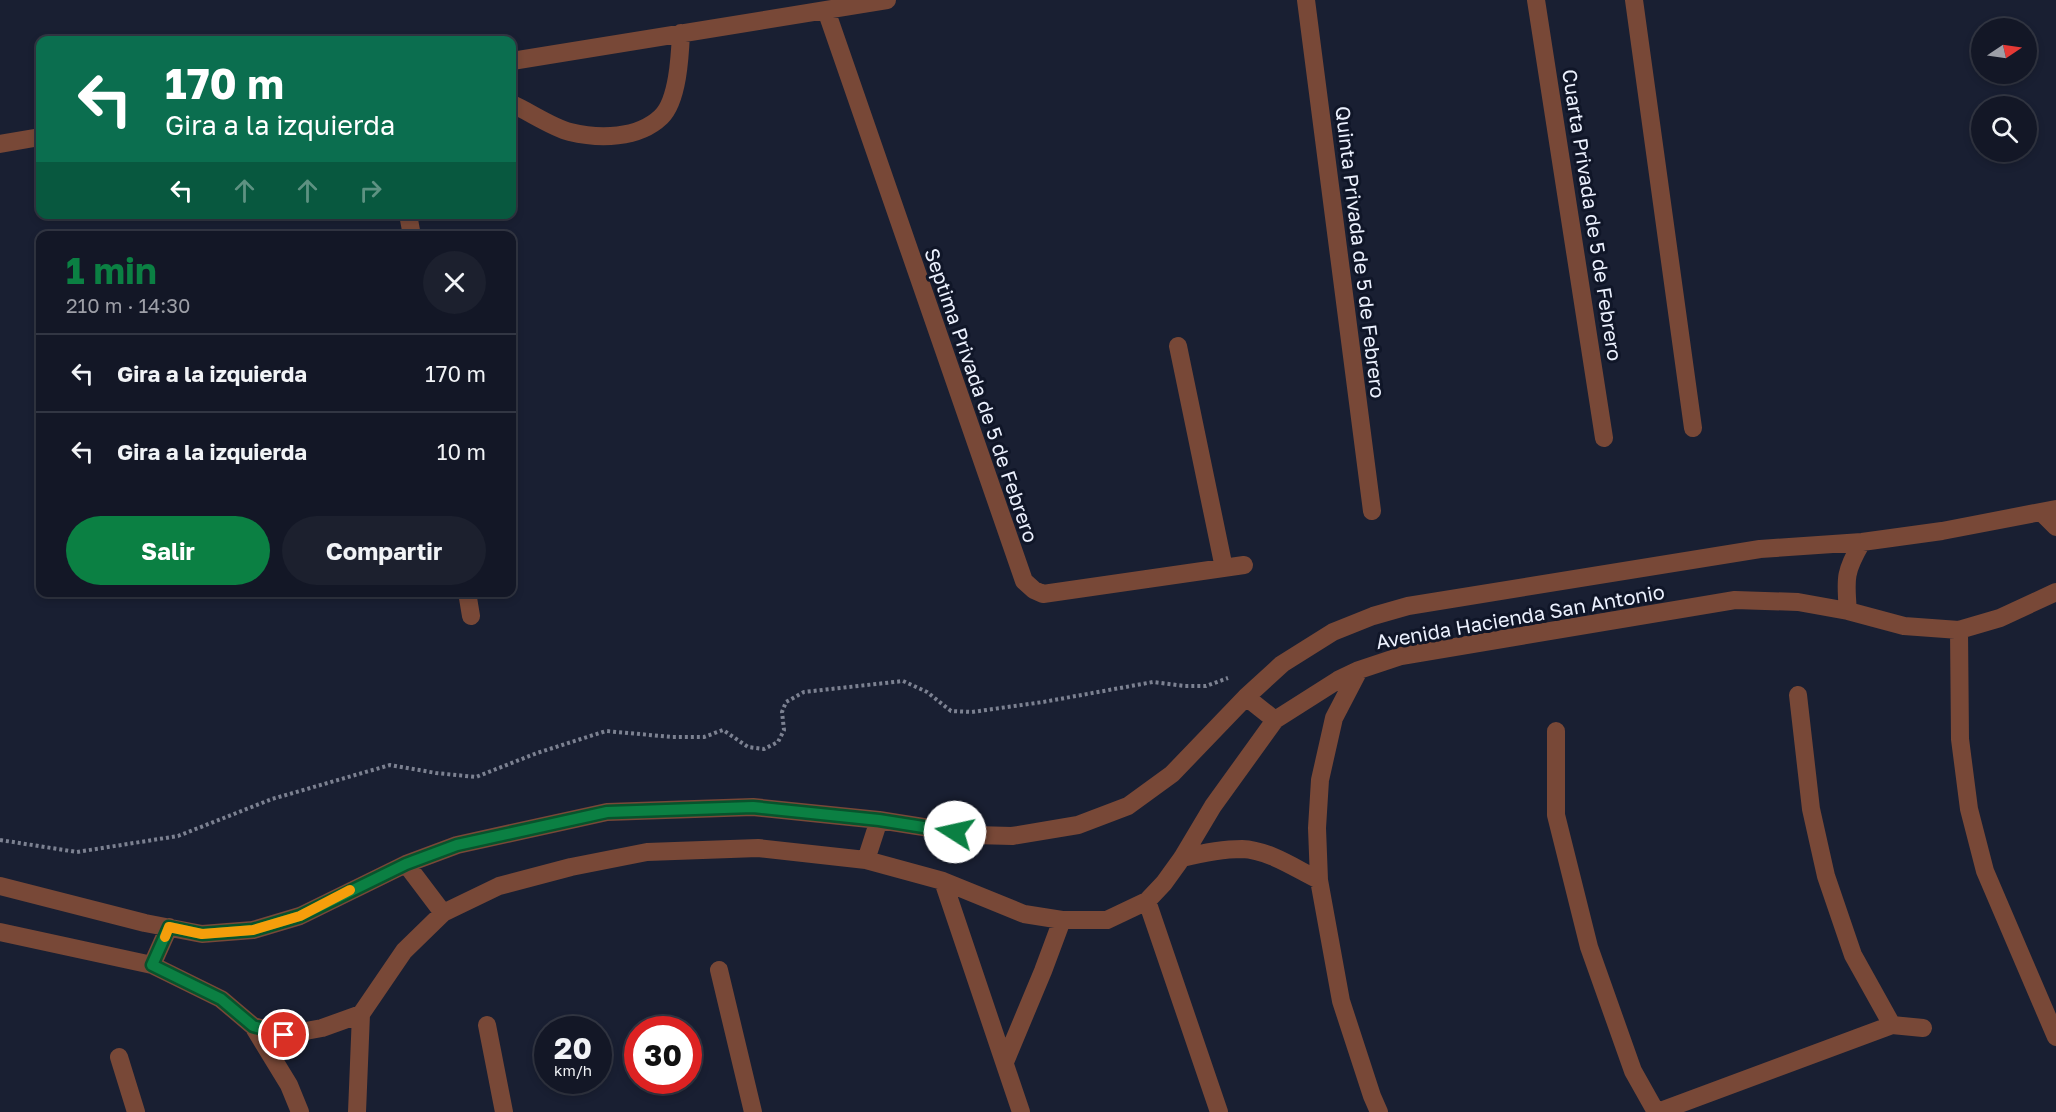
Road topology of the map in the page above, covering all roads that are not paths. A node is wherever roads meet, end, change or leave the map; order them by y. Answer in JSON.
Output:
{"nodes":[{"id":1,"x":887,"y":0,"type":"edge"},
{"id":2,"x":1306,"y":0,"type":"edge"},
{"id":3,"x":1536,"y":0,"type":"edge"},
{"id":4,"x":1634,"y":0,"type":"edge"},
{"id":5,"x":826,"y":10,"type":"junction"},
{"id":6,"x":681,"y":33,"type":"junction"},
{"id":7,"x":516,"y":60,"type":"edge"},
{"id":8,"x":516,"y":106,"type":"edge"},
{"id":9,"x":36,"y":138,"type":"edge"},
{"id":10,"x":0,"y":144,"type":"edge"},
{"id":11,"x":1178,"y":346,"type":"dead end"},
{"id":12,"x":1693,"y":428,"type":"dead end"},
{"id":13,"x":1604,"y":438,"type":"dead end"},
{"id":14,"x":1372,"y":511,"type":"dead end"},
{"id":15,"x":2048,"y":511,"type":"edge"},
{"id":16,"x":2056,"y":528,"type":"edge"},
{"id":17,"x":1862,"y":542,"type":"junction"},
{"id":18,"x":1244,"y":565,"type":"dead end"},
{"id":19,"x":1224,"y":568,"type":"junction"},
{"id":20,"x":2056,"y":592,"type":"edge"},
{"id":21,"x":468,"y":597,"type":"edge"},
{"id":22,"x":1848,"y":611,"type":"junction"},
{"id":23,"x":471,"y":616,"type":"dead end"},
{"id":24,"x":1959,"y":630,"type":"junction"},
{"id":25,"x":1359,"y":670,"type":"junction"},
{"id":26,"x":1798,"y":695,"type":"dead end"},
{"id":27,"x":1246,"y":697,"type":"junction"},
{"id":28,"x":1275,"y":720,"type":"junction"},
{"id":29,"x":1556,"y":731,"type":"dead end"},
{"id":30,"x":879,"y":820,"type":"junction"},
{"id":31,"x":1182,"y":858,"type":"junction"},
{"id":32,"x":866,"y":860,"type":"junction"},
{"id":33,"x":406,"y":864,"type":"junction"},
{"id":34,"x":1319,"y":880,"type":"junction"},
{"id":35,"x":943,"y":881,"type":"junction"},
{"id":36,"x":0,"y":886,"type":"edge"},
{"id":37,"x":1147,"y":901,"type":"junction"},
{"id":38,"x":443,"y":913,"type":"junction"},
{"id":39,"x":1062,"y":920,"type":"junction"},
{"id":40,"x":169,"y":927,"type":"junction"},
{"id":41,"x":0,"y":932,"type":"edge"},
{"id":42,"x":152,"y":965,"type":"junction"},
{"id":43,"x":719,"y":970,"type":"dead end"},
{"id":44,"x":361,"y":1014,"type":"junction"},
{"id":45,"x":487,"y":1025,"type":"dead end"},
{"id":46,"x":1892,"y":1025,"type":"junction"},
{"id":47,"x":253,"y":1026,"type":"junction"},
{"id":48,"x":1923,"y":1028,"type":"dead end"},
{"id":49,"x":2056,"y":1037,"type":"edge"},
{"id":50,"x":119,"y":1057,"type":"dead end"},
{"id":51,"x":1005,"y":1062,"type":"junction"},
{"id":52,"x":136,"y":1112,"type":"edge"},
{"id":53,"x":300,"y":1112,"type":"edge"},
{"id":54,"x":357,"y":1112,"type":"edge"},
{"id":55,"x":504,"y":1112,"type":"edge"},
{"id":56,"x":753,"y":1112,"type":"edge"},
{"id":57,"x":1021,"y":1112,"type":"edge"},
{"id":58,"x":1219,"y":1112,"type":"edge"},
{"id":59,"x":1379,"y":1112,"type":"edge"},
{"id":60,"x":1657,"y":1112,"type":"edge"}],
"edges":[{"from":1,"to":5,"type":"street"},
{"from":2,"to":14,"type":"street","name":"Quinta Privada de 5 de Febrero"},
{"from":3,"to":13,"type":"street","name":"Cuarta Privada de 5 de Febrero"},
{"from":4,"to":12,"type":"street"},
{"from":5,"to":6,"type":"street"},
{"from":5,"to":19,"type":"street","name":"Septima Privada de 5 de Febrero"},
{"from":6,"to":7,"type":"street"},
{"from":6,"to":8,"type":"street"},
{"from":9,"to":10,"type":"street"},
{"from":11,"to":19,"type":"street"},
{"from":15,"to":16,"type":"street"},
{"from":15,"to":17,"type":"street","name":"Avenida Hacienda San Antonio"},
{"from":17,"to":22,"type":"street"},
{"from":17,"to":27,"type":"street","name":"Avenida Hacienda San Antonio"},
{"from":18,"to":19,"type":"street","name":"Septima Privada de 5 de Febrero"},
{"from":20,"to":24,"type":"street","name":"Avenida Hacienda San Antonio"},
{"from":21,"to":23,"type":"street"},
{"from":22,"to":24,"type":"street","name":"Avenida Hacienda San Antonio"},
{"from":22,"to":25,"type":"street","name":"Avenida Hacienda San Antonio"},
{"from":24,"to":49,"type":"street"},
{"from":25,"to":28,"type":"street","name":"Avenida Hacienda San Antonio"},
{"from":25,"to":34,"type":"street"},
{"from":26,"to":46,"type":"street"},
{"from":27,"to":28,"type":"street"},
{"from":27,"to":30,"type":"street","name":"Avenida Hacienda San Antonio"},
{"from":28,"to":31,"type":"street","name":"Avenida Hacienda San Antonio"},
{"from":29,"to":60,"type":"street"},
{"from":30,"to":32,"type":"street"},
{"from":30,"to":33,"type":"street","name":"Avenida Hacienda San Antonio"},
{"from":31,"to":34,"type":"street"},
{"from":31,"to":37,"type":"street","name":"Avenida Hacienda San Antonio"},
{"from":32,"to":35,"type":"street","name":"Avenida Hacienda San Antonio"},
{"from":32,"to":38,"type":"street","name":"Avenida Hacienda San Antonio"},
{"from":33,"to":38,"type":"street"},
{"from":33,"to":40,"type":"street","name":"Avenida Hacienda San Antonio"},
{"from":34,"to":59,"type":"street"},
{"from":35,"to":39,"type":"street","name":"Avenida Hacienda San Antonio"},
{"from":35,"to":51,"type":"street"},
{"from":36,"to":40,"type":"street","name":"Avenida Hacienda San Antonio"},
{"from":37,"to":39,"type":"street","name":"Avenida Hacienda San Antonio"},
{"from":37,"to":58,"type":"street"},
{"from":38,"to":44,"type":"street","name":"Avenida Hacienda San Antonio"},
{"from":39,"to":51,"type":"street"},
{"from":40,"to":42,"type":"street"},
{"from":41,"to":42,"type":"street"},
{"from":42,"to":47,"type":"street"},
{"from":43,"to":56,"type":"street"},
{"from":44,"to":47,"type":"street"},
{"from":44,"to":54,"type":"street"},
{"from":45,"to":55,"type":"street"},
{"from":46,"to":48,"type":"street"},
{"from":46,"to":60,"type":"street"},
{"from":47,"to":53,"type":"street"},
{"from":50,"to":52,"type":"street"},
{"from":51,"to":57,"type":"street"}]}
